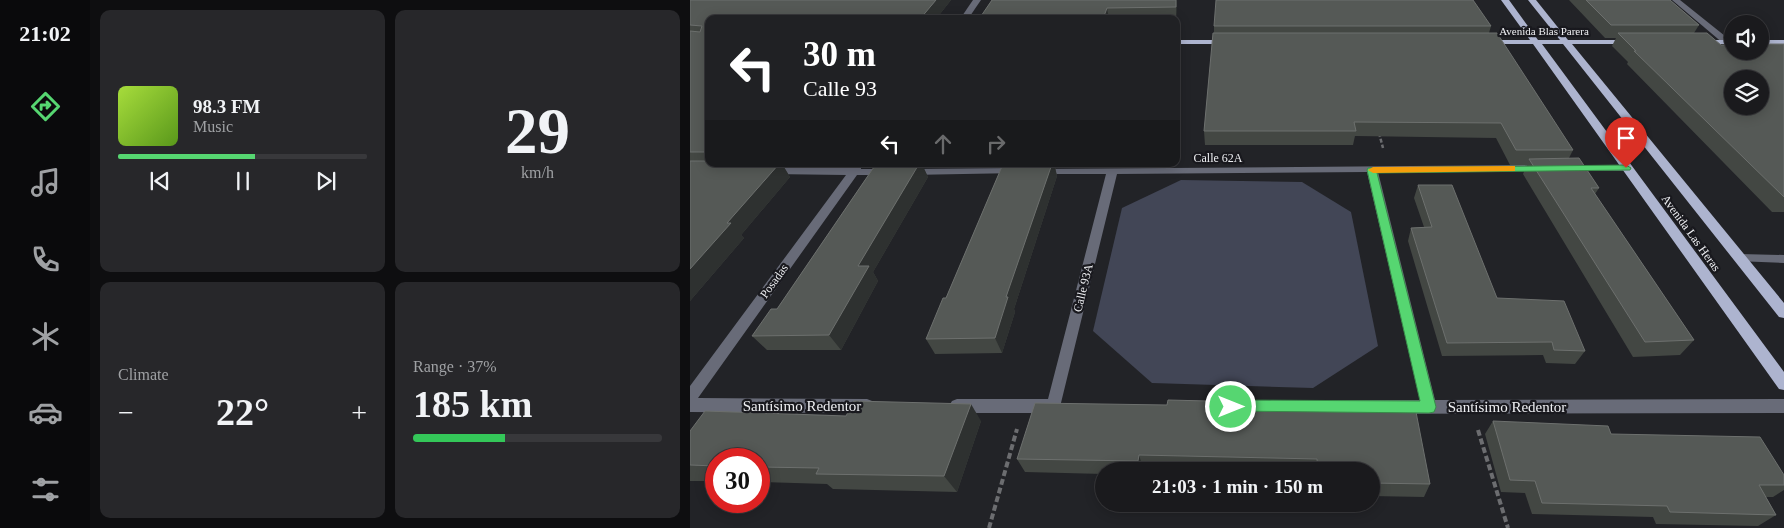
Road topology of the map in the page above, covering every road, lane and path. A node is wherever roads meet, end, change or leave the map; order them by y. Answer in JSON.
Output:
{"nodes":[{"id":1,"x":977,"y":0,"type":"edge"},
{"id":2,"x":1505,"y":0,"type":"edge"},
{"id":3,"x":1532,"y":0,"type":"edge"},
{"id":4,"x":1676,"y":0,"type":"edge"},
{"id":5,"x":967,"y":15,"type":"edge"},
{"id":6,"x":1724,"y":37,"type":"edge"},
{"id":7,"x":1180,"y":42,"type":"edge"},
{"id":8,"x":1235,"y":42,"type":"edge"},
{"id":9,"x":1477,"y":42,"type":"edge"},
{"id":10,"x":1535,"y":42,"type":"junction"},
{"id":11,"x":1566,"y":42,"type":"junction"},
{"id":12,"x":1641,"y":42,"type":"edge"},
{"id":13,"x":1689,"y":42,"type":"edge"},
{"id":14,"x":1724,"y":42,"type":"edge"},
{"id":15,"x":1769,"y":42,"type":"edge"},
{"id":16,"x":1784,"y":42,"type":"edge"},
{"id":17,"x":1379,"y":133,"type":"edge"},
{"id":18,"x":856,"y":168,"type":"edge"},
{"id":19,"x":1626,"y":168,"type":"junction"},
{"id":20,"x":1389,"y":169,"type":"junction"},
{"id":21,"x":1372,"y":170,"type":"junction"},
{"id":22,"x":757,"y":171,"type":"edge"},
{"id":23,"x":1112,"y":171,"type":"junction"},
{"id":24,"x":1740,"y":258,"type":"junction"},
{"id":25,"x":1784,"y":258,"type":"edge"},
{"id":26,"x":1784,"y":313,"type":"edge"},
{"id":27,"x":1784,"y":384,"type":"edge"},
{"id":28,"x":690,"y":398,"type":"edge"},
{"id":29,"x":690,"y":406,"type":"edge"},
{"id":30,"x":886,"y":406,"type":"edge"},
{"id":31,"x":945,"y":406,"type":"edge"},
{"id":32,"x":1024,"y":406,"type":"junction"},
{"id":33,"x":1054,"y":406,"type":"junction"},
{"id":34,"x":1074,"y":406,"type":"edge"},
{"id":35,"x":1784,"y":406,"type":"edge"},
{"id":36,"x":1261,"y":407,"type":"edge"},
{"id":37,"x":1429,"y":407,"type":"junction"},
{"id":38,"x":1472,"y":407,"type":"junction"},
{"id":39,"x":989,"y":528,"type":"edge"},
{"id":40,"x":1508,"y":528,"type":"edge"}],
"edges":[{"from":1,"to":5,"type":"street"},
{"from":2,"to":10,"type":"main road","name":"Avenida Las Heras"},
{"from":3,"to":11,"type":"main road","name":"Avenida Las Heras"},
{"from":4,"to":6,"type":"street"},
{"from":7,"to":8,"type":"main road"},
{"from":9,"to":10,"type":"main road","name":"Avenida Blas Parera"},
{"from":10,"to":11,"type":"main road","name":"Avenida Blas Parera"},
{"from":10,"to":19,"type":"main road","name":"Avenida Las Heras"},
{"from":11,"to":12,"type":"main road","name":"Avenida Blas Parera"},
{"from":11,"to":24,"type":"main road","name":"Avenida Las Heras"},
{"from":13,"to":14,"type":"main road"},
{"from":15,"to":16,"type":"main road"},
{"from":17,"to":20,"type":"path"},
{"from":18,"to":22,"type":"street","name":"Calle 62A"},
{"from":18,"to":23,"type":"street","name":"Calle 62A"},
{"from":18,"to":28,"type":"street","name":"Posadas"},
{"from":19,"to":20,"type":"street","name":"Calle 62A"},
{"from":19,"to":27,"type":"main road","name":"Avenida Las Heras"},
{"from":20,"to":21,"type":"street","name":"Calle 62A"},
{"from":21,"to":23,"type":"street","name":"Calle 62A"},
{"from":21,"to":37,"type":"street"},
{"from":23,"to":33,"type":"street","name":"Calle 93A"},
{"from":24,"to":25,"type":"street"},
{"from":24,"to":26,"type":"main road","name":"Avenida Las Heras"},
{"from":29,"to":30,"type":"street","name":"Santísimo Redentor"},
{"from":31,"to":32,"type":"street"},
{"from":32,"to":33,"type":"street"},
{"from":32,"to":39,"type":"path"},
{"from":33,"to":34,"type":"street"},
{"from":35,"to":38,"type":"street","name":"Santísimo Redentor"},
{"from":36,"to":37,"type":"street","name":"Santísimo Redentor"},
{"from":37,"to":38,"type":"street","name":"Santísimo Redentor"},
{"from":38,"to":40,"type":"path"}]}
